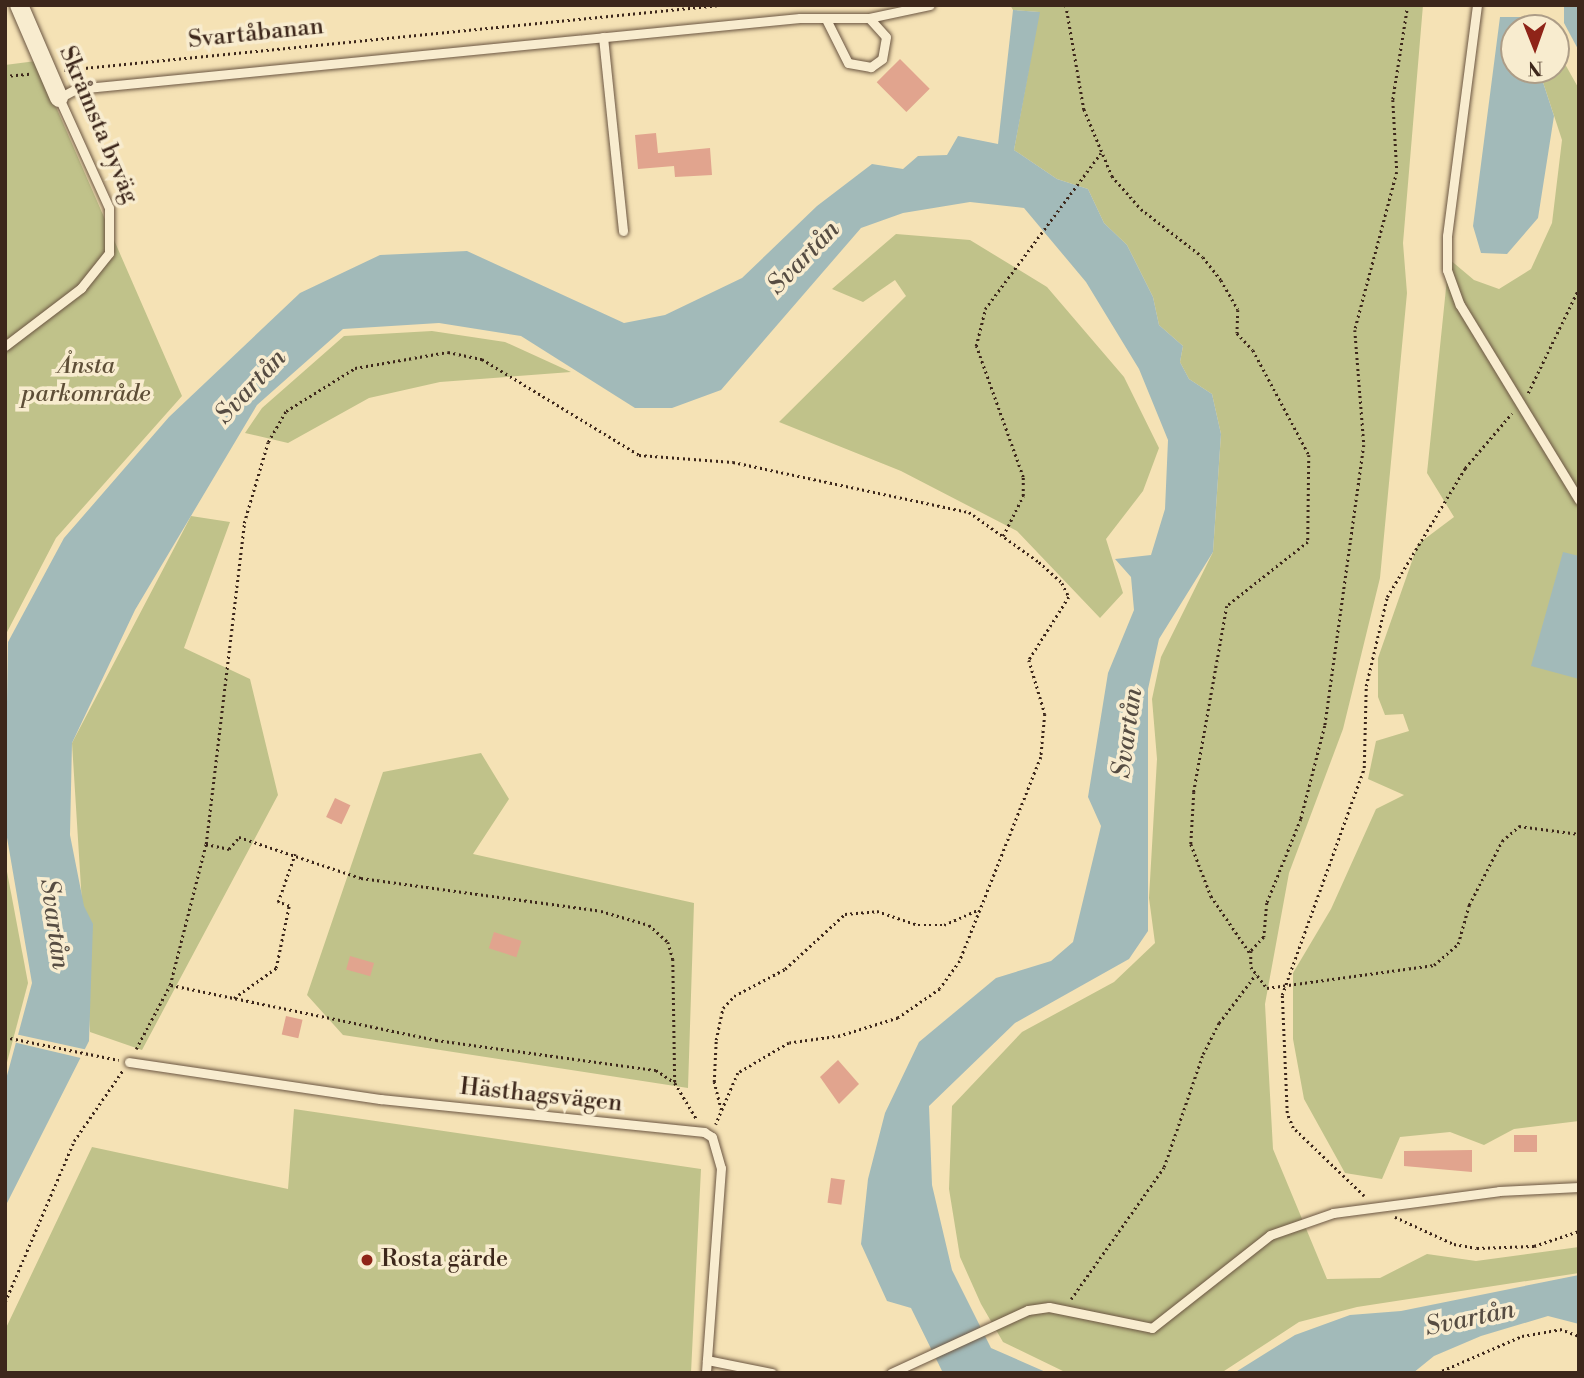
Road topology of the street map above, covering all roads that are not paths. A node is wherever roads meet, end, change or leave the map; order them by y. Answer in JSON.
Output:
{"nodes":[{"id":1,"x":19,"y":5,"type":"edge"},
{"id":2,"x":930,"y":5,"type":"edge"},
{"id":3,"x":1477,"y":5,"type":"edge"},
{"id":4,"x":869,"y":18,"type":"junction"},
{"id":5,"x":826,"y":19,"type":"junction"},
{"id":6,"x":603,"y":37,"type":"junction"},
{"id":7,"x":59,"y":98,"type":"junction"},
{"id":8,"x":623,"y":231,"type":"dead end"},
{"id":9,"x":5,"y":346,"type":"edge"},
{"id":10,"x":1579,"y":500,"type":"edge"},
{"id":11,"x":129,"y":1062,"type":"road end"},
{"id":12,"x":1579,"y":1187,"type":"edge"},
{"id":13,"x":707,"y":1360,"type":"junction"},
{"id":14,"x":706,"y":1373,"type":"edge"},
{"id":15,"x":772,"y":1373,"type":"edge"},
{"id":16,"x":891,"y":1373,"type":"edge"}],
"edges":[{"from":1,"to":7,"type":"street","name":"Skråmsta byväg"},
{"from":2,"to":4,"type":"lane"},
{"from":3,"to":10,"type":"lane"},
{"from":4,"to":5,"type":"lane"},
{"from":4,"to":5,"type":"lane"},
{"from":5,"to":6,"type":"lane"},
{"from":6,"to":7,"type":"lane"},
{"from":6,"to":8,"type":"lane"},
{"from":7,"to":9,"type":"lane","name":"Skråmsta byväg"},
{"from":11,"to":13,"type":"lane","name":"Hästhagsvägen"},
{"from":12,"to":16,"type":"lane"},
{"from":13,"to":14,"type":"lane"},
{"from":13,"to":15,"type":"lane"}]}
